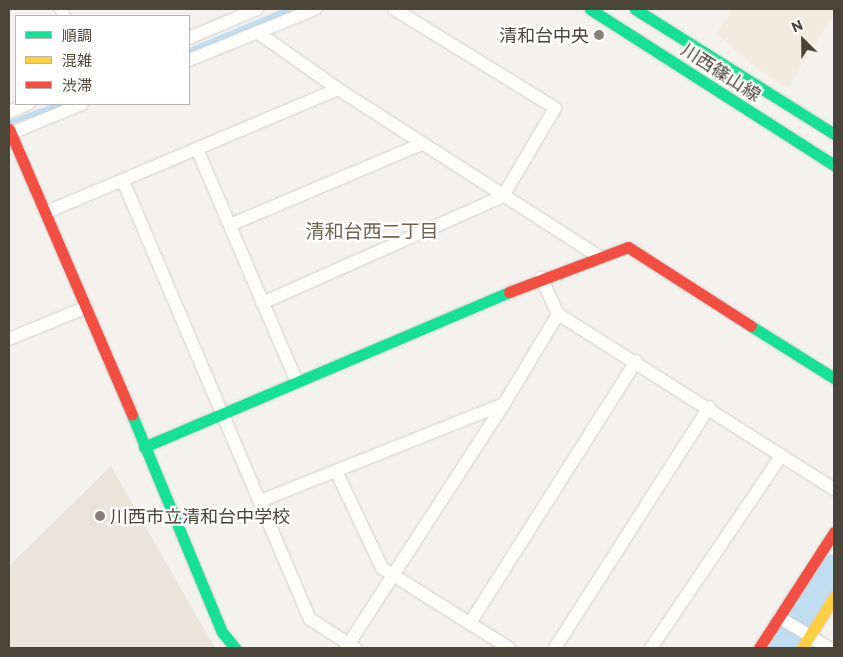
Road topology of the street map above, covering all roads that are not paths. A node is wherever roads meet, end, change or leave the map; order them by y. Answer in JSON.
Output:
{"nodes":[{"id":1,"x":257,"y":9,"type":"edge"},
{"id":2,"x":315,"y":9,"type":"edge"},
{"id":3,"x":394,"y":9,"type":"edge"},
{"id":4,"x":590,"y":9,"type":"edge"},
{"id":5,"x":635,"y":9,"type":"edge"},
{"id":6,"x":257,"y":32,"type":"junction"},
{"id":7,"x":190,"y":38,"type":"edge"},
{"id":8,"x":190,"y":60,"type":"edge"},
{"id":9,"x":338,"y":89,"type":"junction"},
{"id":10,"x":26,"y":105,"type":"edge"},
{"id":11,"x":79,"y":105,"type":"edge"},
{"id":12,"x":9,"y":112,"type":"edge"},
{"id":13,"x":9,"y":132,"type":"edge"},
{"id":14,"x":834,"y":134,"type":"edge"},
{"id":15,"x":422,"y":144,"type":"junction"},
{"id":16,"x":197,"y":149,"type":"junction"},
{"id":17,"x":834,"y":166,"type":"edge"},
{"id":18,"x":123,"y":180,"type":"junction"},
{"id":19,"x":503,"y":196,"type":"junction"},
{"id":20,"x":47,"y":212,"type":"junction"},
{"id":21,"x":230,"y":225,"type":"junction"},
{"id":22,"x":596,"y":256,"type":"junction"},
{"id":23,"x":541,"y":278,"type":"junction"},
{"id":24,"x":262,"y":303,"type":"junction"},
{"id":25,"x":87,"y":307,"type":"junction"},
{"id":26,"x":558,"y":314,"type":"junction"},
{"id":27,"x":9,"y":339,"type":"edge"},
{"id":28,"x":636,"y":361,"type":"junction"},
{"id":29,"x":834,"y":378,"type":"edge"},
{"id":30,"x":296,"y":380,"type":"junction"},
{"id":31,"x":504,"y":404,"type":"junction"},
{"id":32,"x":709,"y":407,"type":"junction"},
{"id":33,"x":222,"y":413,"type":"junction"},
{"id":34,"x":144,"y":447,"type":"junction"},
{"id":35,"x":781,"y":456,"type":"junction"},
{"id":36,"x":336,"y":471,"type":"junction"},
{"id":37,"x":834,"y":489,"type":"edge"},
{"id":38,"x":260,"y":501,"type":"junction"},
{"id":39,"x":834,"y":532,"type":"edge"},
{"id":40,"x":394,"y":576,"type":"junction"},
{"id":41,"x":834,"y":597,"type":"edge"},
{"id":42,"x":779,"y":617,"type":"junction"},
{"id":43,"x":470,"y":623,"type":"junction"},
{"id":44,"x":810,"y":636,"type":"junction"},
{"id":45,"x":350,"y":647,"type":"edge"},
{"id":46,"x":235,"y":648,"type":"edge"},
{"id":47,"x":509,"y":648,"type":"edge"},
{"id":48,"x":555,"y":648,"type":"edge"},
{"id":49,"x":651,"y":648,"type":"edge"},
{"id":50,"x":759,"y":648,"type":"edge"},
{"id":51,"x":802,"y":648,"type":"edge"},
{"id":52,"x":829,"y":648,"type":"edge"}],
"edges":[{"from":1,"to":7,"type":"street"},
{"from":2,"to":6,"type":"street"},
{"from":3,"to":19,"type":"street"},
{"from":4,"to":17,"type":"street","name":"川西篠山線"},
{"from":5,"to":14,"type":"street","name":"川西篠山線"},
{"from":6,"to":8,"type":"street"},
{"from":6,"to":9,"type":"street"},
{"from":9,"to":15,"type":"street"},
{"from":9,"to":16,"type":"street"},
{"from":10,"to":12,"type":"street"},
{"from":11,"to":13,"type":"street"},
{"from":13,"to":20,"type":"street"},
{"from":15,"to":19,"type":"street"},
{"from":15,"to":21,"type":"street"},
{"from":16,"to":18,"type":"street"},
{"from":16,"to":21,"type":"street"},
{"from":18,"to":20,"type":"street"},
{"from":18,"to":33,"type":"street"},
{"from":19,"to":22,"type":"street"},
{"from":19,"to":24,"type":"street"},
{"from":20,"to":25,"type":"street"},
{"from":21,"to":24,"type":"street"},
{"from":22,"to":23,"type":"street"},
{"from":22,"to":29,"type":"street"},
{"from":23,"to":26,"type":"street"},
{"from":23,"to":30,"type":"street"},
{"from":24,"to":30,"type":"street"},
{"from":25,"to":27,"type":"street"},
{"from":25,"to":34,"type":"street"},
{"from":26,"to":28,"type":"street"},
{"from":26,"to":31,"type":"street"},
{"from":28,"to":32,"type":"street"},
{"from":28,"to":43,"type":"street"},
{"from":30,"to":33,"type":"street"},
{"from":31,"to":36,"type":"street"},
{"from":31,"to":40,"type":"street"},
{"from":32,"to":35,"type":"street"},
{"from":32,"to":48,"type":"street"},
{"from":33,"to":34,"type":"street"},
{"from":33,"to":38,"type":"street"},
{"from":34,"to":46,"type":"street"},
{"from":35,"to":37,"type":"street"},
{"from":35,"to":49,"type":"street"},
{"from":36,"to":38,"type":"street"},
{"from":36,"to":40,"type":"street"},
{"from":38,"to":45,"type":"street"},
{"from":39,"to":42,"type":"street"},
{"from":40,"to":43,"type":"street"},
{"from":40,"to":45,"type":"street"},
{"from":41,"to":44,"type":"street"},
{"from":42,"to":44,"type":"street"},
{"from":42,"to":50,"type":"street"},
{"from":43,"to":47,"type":"street"},
{"from":44,"to":51,"type":"street"},
{"from":44,"to":52,"type":"street"}]}
